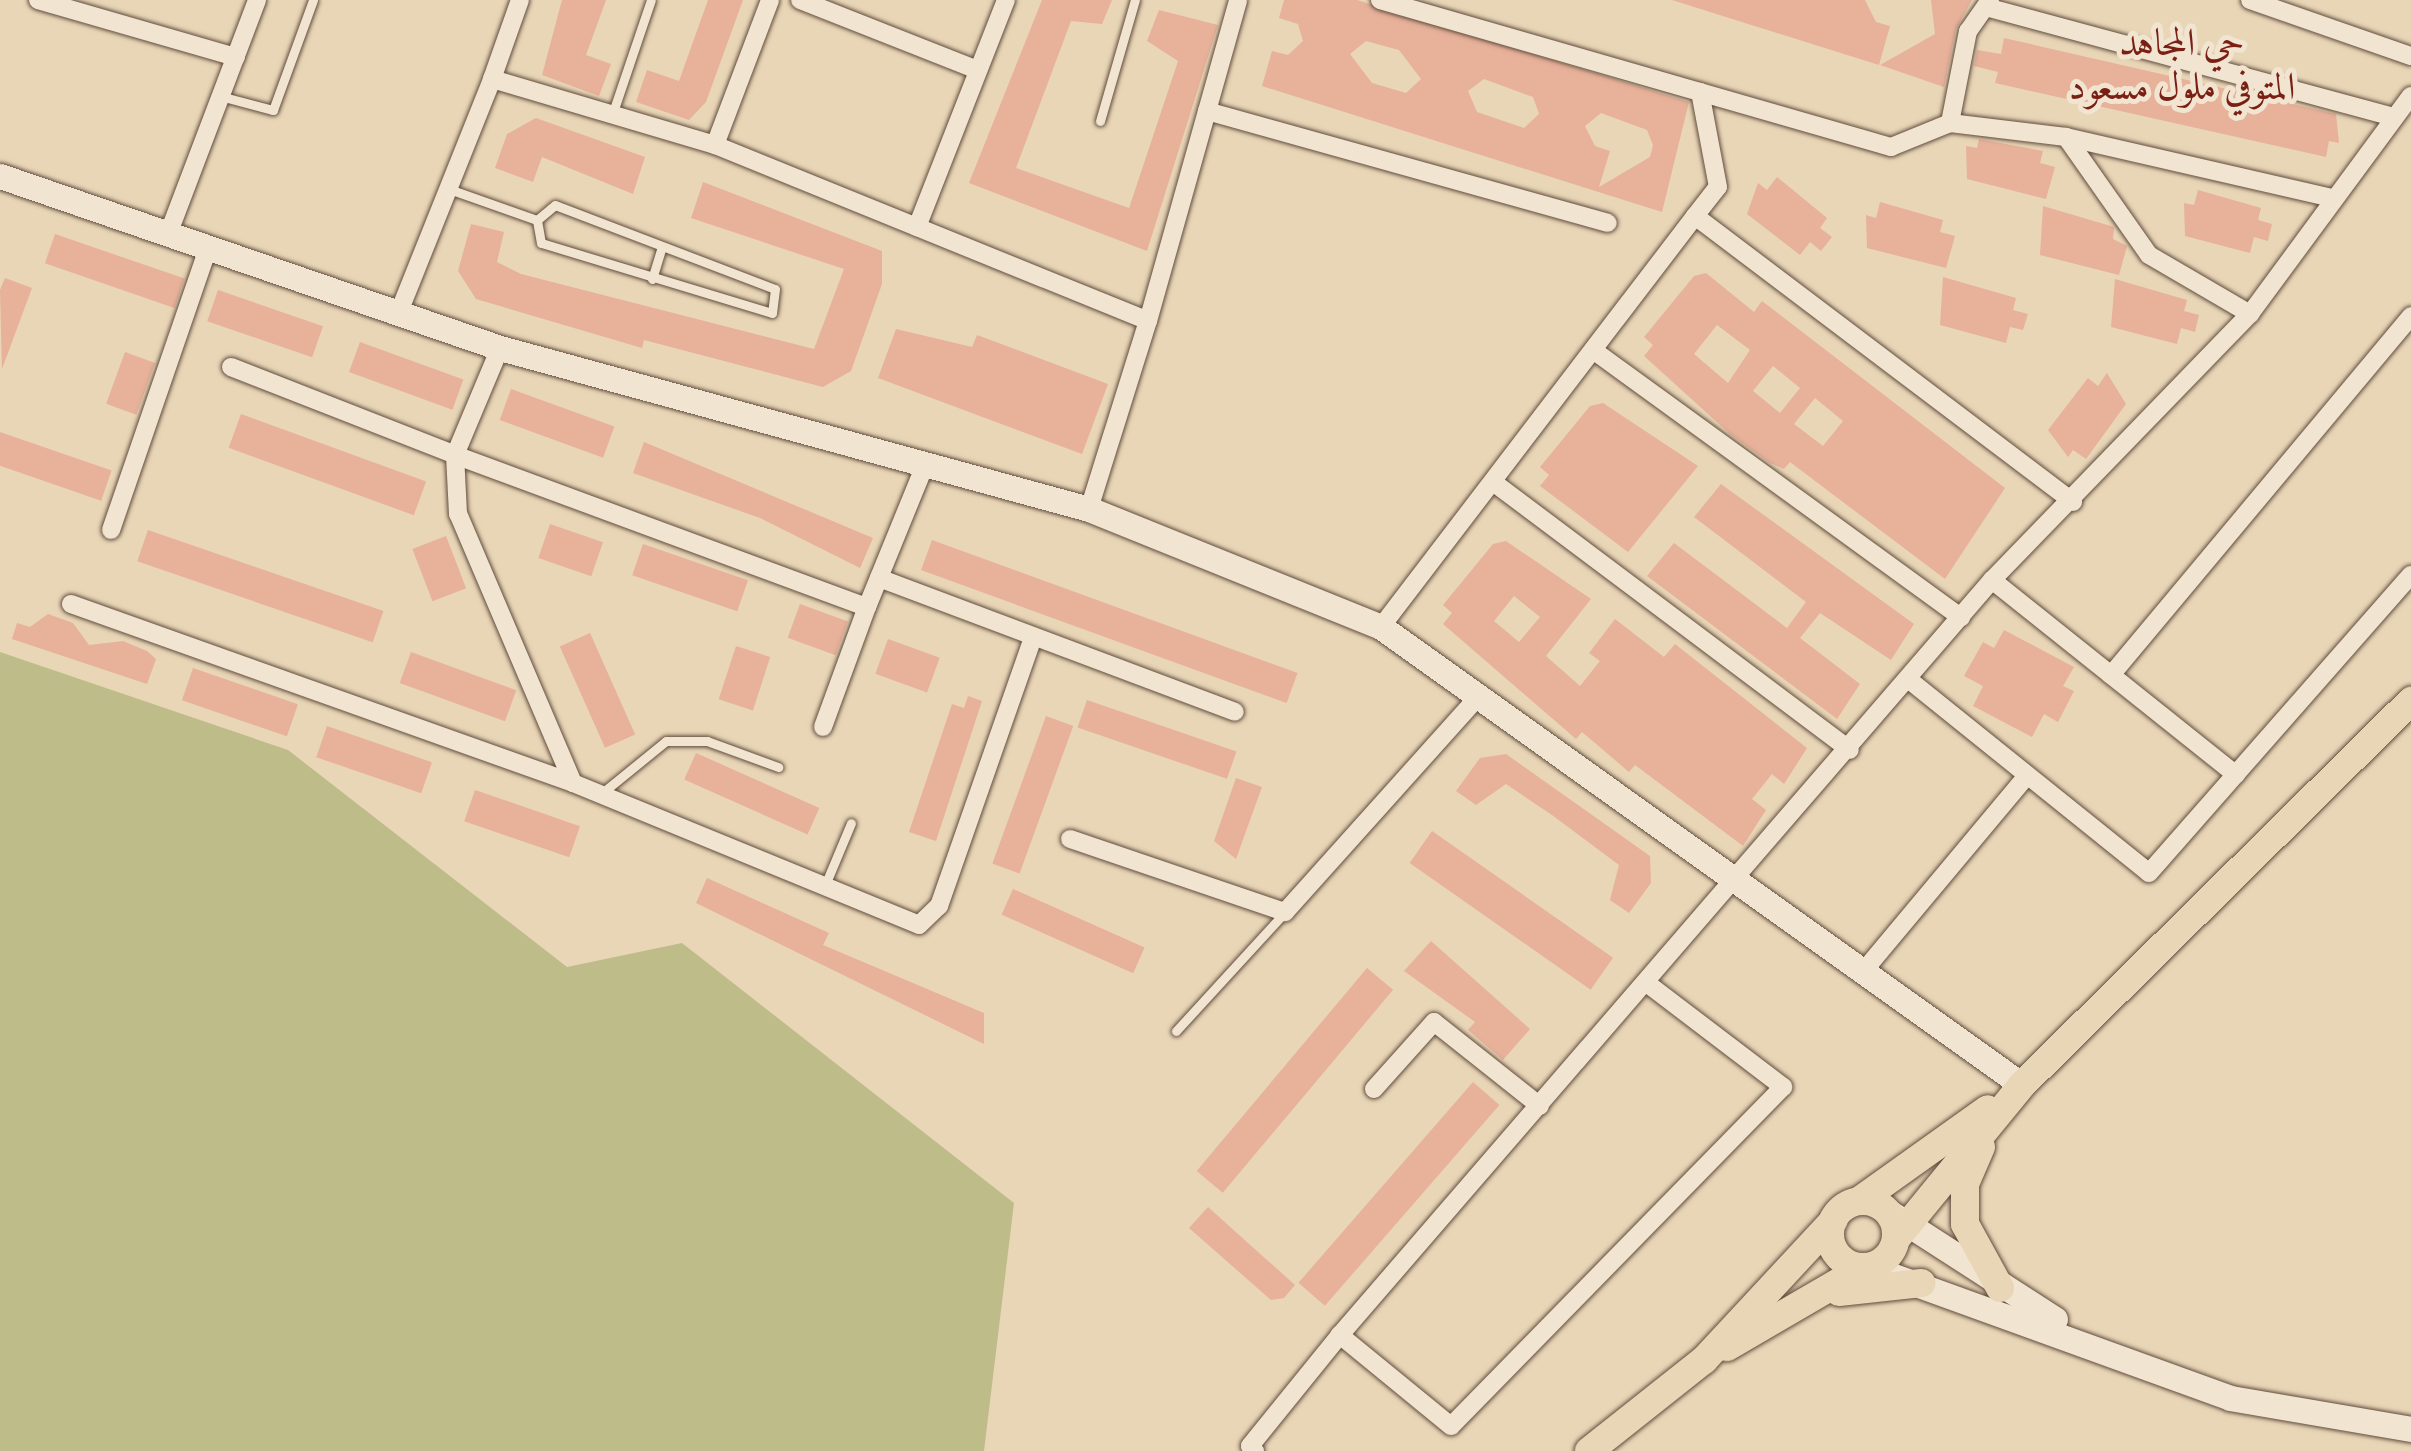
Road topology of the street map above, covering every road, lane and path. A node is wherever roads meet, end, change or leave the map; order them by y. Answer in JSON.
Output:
{"nodes":[{"id":1,"x":38,"y":0,"type":"edge"},
{"id":2,"x":257,"y":0,"type":"edge"},
{"id":3,"x":312,"y":0,"type":"edge"},
{"id":4,"x":520,"y":0,"type":"edge"},
{"id":5,"x":651,"y":0,"type":"edge"},
{"id":6,"x":770,"y":0,"type":"edge"},
{"id":7,"x":800,"y":0,"type":"edge"},
{"id":8,"x":1006,"y":0,"type":"edge"},
{"id":9,"x":1135,"y":0,"type":"edge"},
{"id":10,"x":1238,"y":0,"type":"edge"},
{"id":11,"x":1380,"y":0,"type":"edge"},
{"id":12,"x":2250,"y":0,"type":"edge"},
{"id":13,"x":1988,"y":3,"type":"edge"},
{"id":14,"x":84,"y":6,"type":"edge"},
{"id":15,"x":2411,"y":56,"type":"edge"},
{"id":16,"x":236,"y":57,"type":"junction"},
{"id":17,"x":978,"y":70,"type":"junction"},
{"id":18,"x":492,"y":80,"type":"junction"},
{"id":19,"x":1700,"y":92,"type":"junction"},
{"id":20,"x":220,"y":96,"type":"junction"},
{"id":21,"x":2411,"y":96,"type":"edge"},
{"id":22,"x":1207,"y":111,"type":"junction"},
{"id":23,"x":612,"y":115,"type":"junction"},
{"id":24,"x":2394,"y":117,"type":"junction"},
{"id":25,"x":1100,"y":121,"type":"dead end"},
{"id":26,"x":1950,"y":122,"type":"junction"},
{"id":27,"x":2066,"y":136,"type":"junction"},
{"id":28,"x":715,"y":146,"type":"junction"},
{"id":29,"x":0,"y":176,"type":"edge"},
{"id":30,"x":449,"y":188,"type":"junction"},
{"id":31,"x":2333,"y":198,"type":"junction"},
{"id":32,"x":1695,"y":216,"type":"junction"},
{"id":33,"x":537,"y":220,"type":"junction"},
{"id":34,"x":1608,"y":223,"type":"dead end"},
{"id":35,"x":918,"y":228,"type":"junction"},
{"id":36,"x":169,"y":232,"type":"junction"},
{"id":37,"x":208,"y":245,"type":"junction"},
{"id":38,"x":662,"y":246,"type":"junction"},
{"id":39,"x":652,"y":279,"type":"junction"},
{"id":40,"x":400,"y":312,"type":"junction"},
{"id":41,"x":2250,"y":314,"type":"junction"},
{"id":42,"x":2411,"y":316,"type":"edge"},
{"id":43,"x":1148,"y":320,"type":"junction"},
{"id":44,"x":500,"y":348,"type":"junction"},
{"id":45,"x":1593,"y":350,"type":"junction"},
{"id":46,"x":230,"y":367,"type":"dead end"},
{"id":47,"x":454,"y":455,"type":"junction"},
{"id":48,"x":925,"y":464,"type":"junction"},
{"id":49,"x":1493,"y":482,"type":"junction"},
{"id":50,"x":2073,"y":502,"type":"junction"},
{"id":51,"x":1089,"y":509,"type":"junction"},
{"id":52,"x":111,"y":530,"type":"dead end"},
{"id":53,"x":2411,"y":575,"type":"edge"},
{"id":54,"x":879,"y":578,"type":"junction"},
{"id":55,"x":1992,"y":580,"type":"junction"},
{"id":56,"x":71,"y":604,"type":"dead end"},
{"id":57,"x":867,"y":608,"type":"junction"},
{"id":58,"x":1961,"y":617,"type":"junction"},
{"id":59,"x":1381,"y":627,"type":"junction"},
{"id":60,"x":1032,"y":640,"type":"junction"},
{"id":61,"x":2110,"y":675,"type":"junction"},
{"id":62,"x":1908,"y":678,"type":"junction"},
{"id":63,"x":1480,"y":695,"type":"junction"},
{"id":64,"x":2411,"y":702,"type":"edge"},
{"id":65,"x":1235,"y":712,"type":"dead end"},
{"id":66,"x":822,"y":727,"type":"dead end"},
{"id":67,"x":1850,"y":750,"type":"junction"},
{"id":68,"x":778,"y":767,"type":"dead end"},
{"id":69,"x":2236,"y":775,"type":"junction"},
{"id":70,"x":2024,"y":780,"type":"junction"},
{"id":71,"x":573,"y":784,"type":"junction"},
{"id":72,"x":600,"y":795,"type":"junction"},
{"id":73,"x":851,"y":824,"type":"dead end"},
{"id":74,"x":1070,"y":839,"type":"dead end"},
{"id":75,"x":1742,"y":878,"type":"junction"},
{"id":76,"x":824,"y":889,"type":"junction"},
{"id":77,"x":1286,"y":912,"type":"junction"},
{"id":78,"x":1866,"y":967,"type":"junction"},
{"id":79,"x":1648,"y":984,"type":"junction"},
{"id":80,"x":1176,"y":1031,"type":"dead end"},
{"id":81,"x":2022,"y":1085,"type":"junction"},
{"id":82,"x":1374,"y":1089,"type":"dead end"},
{"id":83,"x":1540,"y":1106,"type":"junction"},
{"id":84,"x":1888,"y":1218,"type":"junction"},
{"id":85,"x":1832,"y":1222,"type":"junction"},
{"id":86,"x":1866,"y":1268,"type":"junction"},
{"id":87,"x":1922,"y":1284,"type":"junction"},
{"id":88,"x":2000,"y":1288,"type":"junction"},
{"id":89,"x":1804,"y":1304,"type":"junction"},
{"id":90,"x":1340,"y":1336,"type":"junction"},
{"id":91,"x":1704,"y":1360,"type":"junction"},
{"id":92,"x":2128,"y":1362,"type":"junction"},
{"id":93,"x":2411,"y":1429,"type":"edge"},
{"id":94,"x":1255,"y":1451,"type":"edge"},
{"id":95,"x":1589,"y":1451,"type":"edge"}],
"edges":[{"from":1,"to":14,"type":"street"},
{"from":2,"to":16,"type":"street"},
{"from":3,"to":20,"type":"lane"},
{"from":4,"to":18,"type":"street"},
{"from":5,"to":23,"type":"lane"},
{"from":6,"to":28,"type":"street"},
{"from":7,"to":17,"type":"street"},
{"from":8,"to":17,"type":"street"},
{"from":9,"to":25,"type":"lane"},
{"from":10,"to":22,"type":"street"},
{"from":11,"to":19,"type":"street"},
{"from":12,"to":15,"type":"street"},
{"from":13,"to":24,"type":"street"},
{"from":13,"to":26,"type":"street"},
{"from":14,"to":16,"type":"street"},
{"from":16,"to":20,"type":"street"},
{"from":17,"to":35,"type":"street"},
{"from":18,"to":23,"type":"street"},
{"from":18,"to":30,"type":"street"},
{"from":19,"to":26,"type":"street"},
{"from":19,"to":32,"type":"street"},
{"from":20,"to":36,"type":"street"},
{"from":21,"to":24,"type":"street"},
{"from":22,"to":34,"type":"street"},
{"from":22,"to":43,"type":"street"},
{"from":23,"to":28,"type":"street"},
{"from":24,"to":31,"type":"street"},
{"from":26,"to":27,"type":"street"},
{"from":27,"to":31,"type":"street"},
{"from":27,"to":41,"type":"street"},
{"from":28,"to":35,"type":"street"},
{"from":29,"to":36,"type":"street"},
{"from":30,"to":33,"type":"lane"},
{"from":30,"to":40,"type":"street"},
{"from":31,"to":41,"type":"street"},
{"from":32,"to":45,"type":"street"},
{"from":32,"to":50,"type":"street"},
{"from":33,"to":38,"type":"lane"},
{"from":33,"to":39,"type":"lane"},
{"from":35,"to":43,"type":"street"},
{"from":36,"to":37,"type":"street"},
{"from":37,"to":40,"type":"street"},
{"from":37,"to":52,"type":"street"},
{"from":38,"to":39,"type":"lane"},
{"from":38,"to":39,"type":"lane"},
{"from":40,"to":44,"type":"street"},
{"from":41,"to":50,"type":"street"},
{"from":42,"to":61,"type":"street"},
{"from":43,"to":51,"type":"street"},
{"from":44,"to":47,"type":"street"},
{"from":44,"to":48,"type":"street"},
{"from":45,"to":49,"type":"street"},
{"from":45,"to":58,"type":"street"},
{"from":46,"to":47,"type":"street"},
{"from":47,"to":57,"type":"street"},
{"from":47,"to":71,"type":"street"},
{"from":48,"to":51,"type":"street"},
{"from":48,"to":54,"type":"street"},
{"from":49,"to":59,"type":"street"},
{"from":49,"to":67,"type":"street"},
{"from":50,"to":55,"type":"street"},
{"from":51,"to":59,"type":"street"},
{"from":53,"to":69,"type":"street"},
{"from":54,"to":57,"type":"street"},
{"from":54,"to":60,"type":"street"},
{"from":55,"to":58,"type":"street"},
{"from":55,"to":61,"type":"street"},
{"from":56,"to":71,"type":"street"},
{"from":57,"to":66,"type":"street"},
{"from":58,"to":62,"type":"street"},
{"from":59,"to":63,"type":"street"},
{"from":60,"to":65,"type":"street"},
{"from":60,"to":76,"type":"street"},
{"from":61,"to":69,"type":"street"},
{"from":62,"to":67,"type":"street"},
{"from":62,"to":70,"type":"street"},
{"from":63,"to":75,"type":"street"},
{"from":63,"to":77,"type":"street"},
{"from":64,"to":81,"type":"main road"},
{"from":67,"to":75,"type":"street"},
{"from":68,"to":72,"type":"lane"},
{"from":69,"to":70,"type":"street"},
{"from":70,"to":78,"type":"street"},
{"from":71,"to":72,"type":"street"},
{"from":72,"to":76,"type":"street"},
{"from":73,"to":76,"type":"lane"},
{"from":74,"to":77,"type":"street"},
{"from":75,"to":78,"type":"street"},
{"from":75,"to":79,"type":"street"},
{"from":77,"to":80,"type":"lane"},
{"from":78,"to":81,"type":"street"},
{"from":79,"to":83,"type":"street"},
{"from":79,"to":90,"type":"street"},
{"from":81,"to":84,"type":"main road"},
{"from":81,"to":84,"type":"main road"},
{"from":81,"to":88,"type":"main road"},
{"from":82,"to":83,"type":"street"},
{"from":83,"to":90,"type":"street"},
{"from":84,"to":85,"type":"main road"},
{"from":84,"to":86,"type":"main road"},
{"from":84,"to":88,"type":"street"},
{"from":85,"to":86,"type":"main road"},
{"from":85,"to":91,"type":"main road"},
{"from":86,"to":87,"type":"street"},
{"from":86,"to":89,"type":"main road"},
{"from":87,"to":89,"type":"main road"},
{"from":87,"to":92,"type":"street"},
{"from":88,"to":92,"type":"street"},
{"from":89,"to":91,"type":"main road"},
{"from":90,"to":94,"type":"street"},
{"from":91,"to":95,"type":"main road"},
{"from":92,"to":93,"type":"street"}]}
